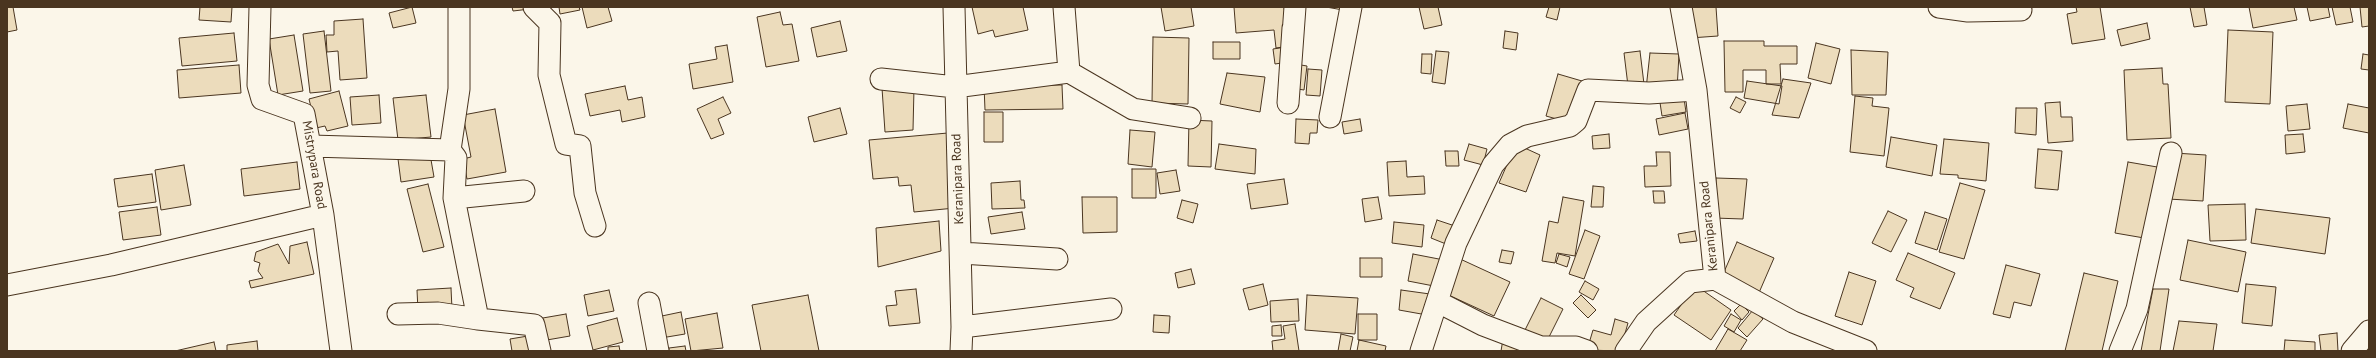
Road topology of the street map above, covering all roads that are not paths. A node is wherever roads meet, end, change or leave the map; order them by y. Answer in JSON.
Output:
{"nodes":[{"id":1,"x":260,"y":7,"type":"edge"},
{"id":2,"x":459,"y":7,"type":"edge"},
{"id":3,"x":534,"y":7,"type":"edge"},
{"id":4,"x":954,"y":7,"type":"edge"},
{"id":5,"x":1064,"y":7,"type":"edge"},
{"id":6,"x":1295,"y":7,"type":"edge"},
{"id":7,"x":1351,"y":7,"type":"edge"},
{"id":8,"x":1681,"y":7,"type":"edge"},
{"id":9,"x":1940,"y":7,"type":"edge"},
{"id":10,"x":2021,"y":10,"type":"dead end"},
{"id":11,"x":1293,"y":28,"type":"dead end"},
{"id":12,"x":1069,"y":72,"type":"junction"},
{"id":13,"x":881,"y":79,"type":"dead end"},
{"id":14,"x":955,"y":87,"type":"junction"},
{"id":15,"x":1696,"y":90,"type":"junction"},
{"id":16,"x":1330,"y":117,"type":"dead end"},
{"id":17,"x":1190,"y":118,"type":"dead end"},
{"id":18,"x":311,"y":146,"type":"junction"},
{"id":19,"x":450,"y":150,"type":"junction"},
{"id":20,"x":2171,"y":153,"type":"dead end"},
{"id":21,"x":524,"y":191,"type":"dead end"},
{"id":22,"x":454,"y":198,"type":"junction"},
{"id":23,"x":323,"y":215,"type":"junction"},
{"id":24,"x":595,"y":226,"type":"dead end"},
{"id":25,"x":961,"y":253,"type":"junction"},
{"id":26,"x":1057,"y":259,"type":"dead end"},
{"id":27,"x":1715,"y":279,"type":"junction"},
{"id":28,"x":7,"y":285,"type":"edge"},
{"id":29,"x":1438,"y":302,"type":"junction"},
{"id":30,"x":649,"y":303,"type":"dead end"},
{"id":31,"x":1111,"y":309,"type":"dead end"},
{"id":32,"x":398,"y":314,"type":"dead end"},
{"id":33,"x":478,"y":319,"type":"junction"},
{"id":34,"x":962,"y":327,"type":"junction"},
{"id":35,"x":2369,"y":331,"type":"edge"},
{"id":36,"x":341,"y":351,"type":"edge"},
{"id":37,"x":540,"y":351,"type":"edge"},
{"id":38,"x":658,"y":351,"type":"edge"},
{"id":39,"x":961,"y":351,"type":"edge"},
{"id":40,"x":1421,"y":351,"type":"edge"},
{"id":41,"x":1587,"y":351,"type":"edge"},
{"id":42,"x":1626,"y":351,"type":"edge"},
{"id":43,"x":1866,"y":351,"type":"edge"},
{"id":44,"x":2120,"y":351,"type":"edge"},
{"id":45,"x":2352,"y":351,"type":"edge"}],
"edges":[{"from":1,"to":18,"type":"street","name":"Mistrypara Road"},
{"from":2,"to":19,"type":"street"},
{"from":3,"to":24,"type":"street"},
{"from":4,"to":14,"type":"street","name":"Keranipara Road"},
{"from":5,"to":12,"type":"street"},
{"from":6,"to":11,"type":"street"},
{"from":7,"to":16,"type":"street"},
{"from":8,"to":15,"type":"street","name":"Keranipara Road"},
{"from":9,"to":10,"type":"street"},
{"from":12,"to":14,"type":"street"},
{"from":12,"to":17,"type":"street"},
{"from":13,"to":14,"type":"street"},
{"from":14,"to":25,"type":"street","name":"Keranipara Road"},
{"from":15,"to":27,"type":"street","name":"Keranipara Road"},
{"from":15,"to":29,"type":"street"},
{"from":18,"to":19,"type":"street"},
{"from":18,"to":23,"type":"street","name":"Mistrypara Road"},
{"from":19,"to":22,"type":"street"},
{"from":20,"to":44,"type":"street"},
{"from":21,"to":22,"type":"street"},
{"from":22,"to":33,"type":"street"},
{"from":23,"to":28,"type":"street"},
{"from":23,"to":36,"type":"street","name":"Mistrypara Road"},
{"from":25,"to":26,"type":"street"},
{"from":25,"to":34,"type":"street","name":"Keranipara Road"},
{"from":27,"to":42,"type":"street"},
{"from":27,"to":43,"type":"street","name":"Keranipara Road"},
{"from":29,"to":40,"type":"street"},
{"from":29,"to":41,"type":"street"},
{"from":30,"to":38,"type":"street"},
{"from":31,"to":34,"type":"street"},
{"from":32,"to":33,"type":"street"},
{"from":33,"to":37,"type":"street"},
{"from":34,"to":39,"type":"street","name":"Keranipara Road"},
{"from":35,"to":45,"type":"street"}]}
